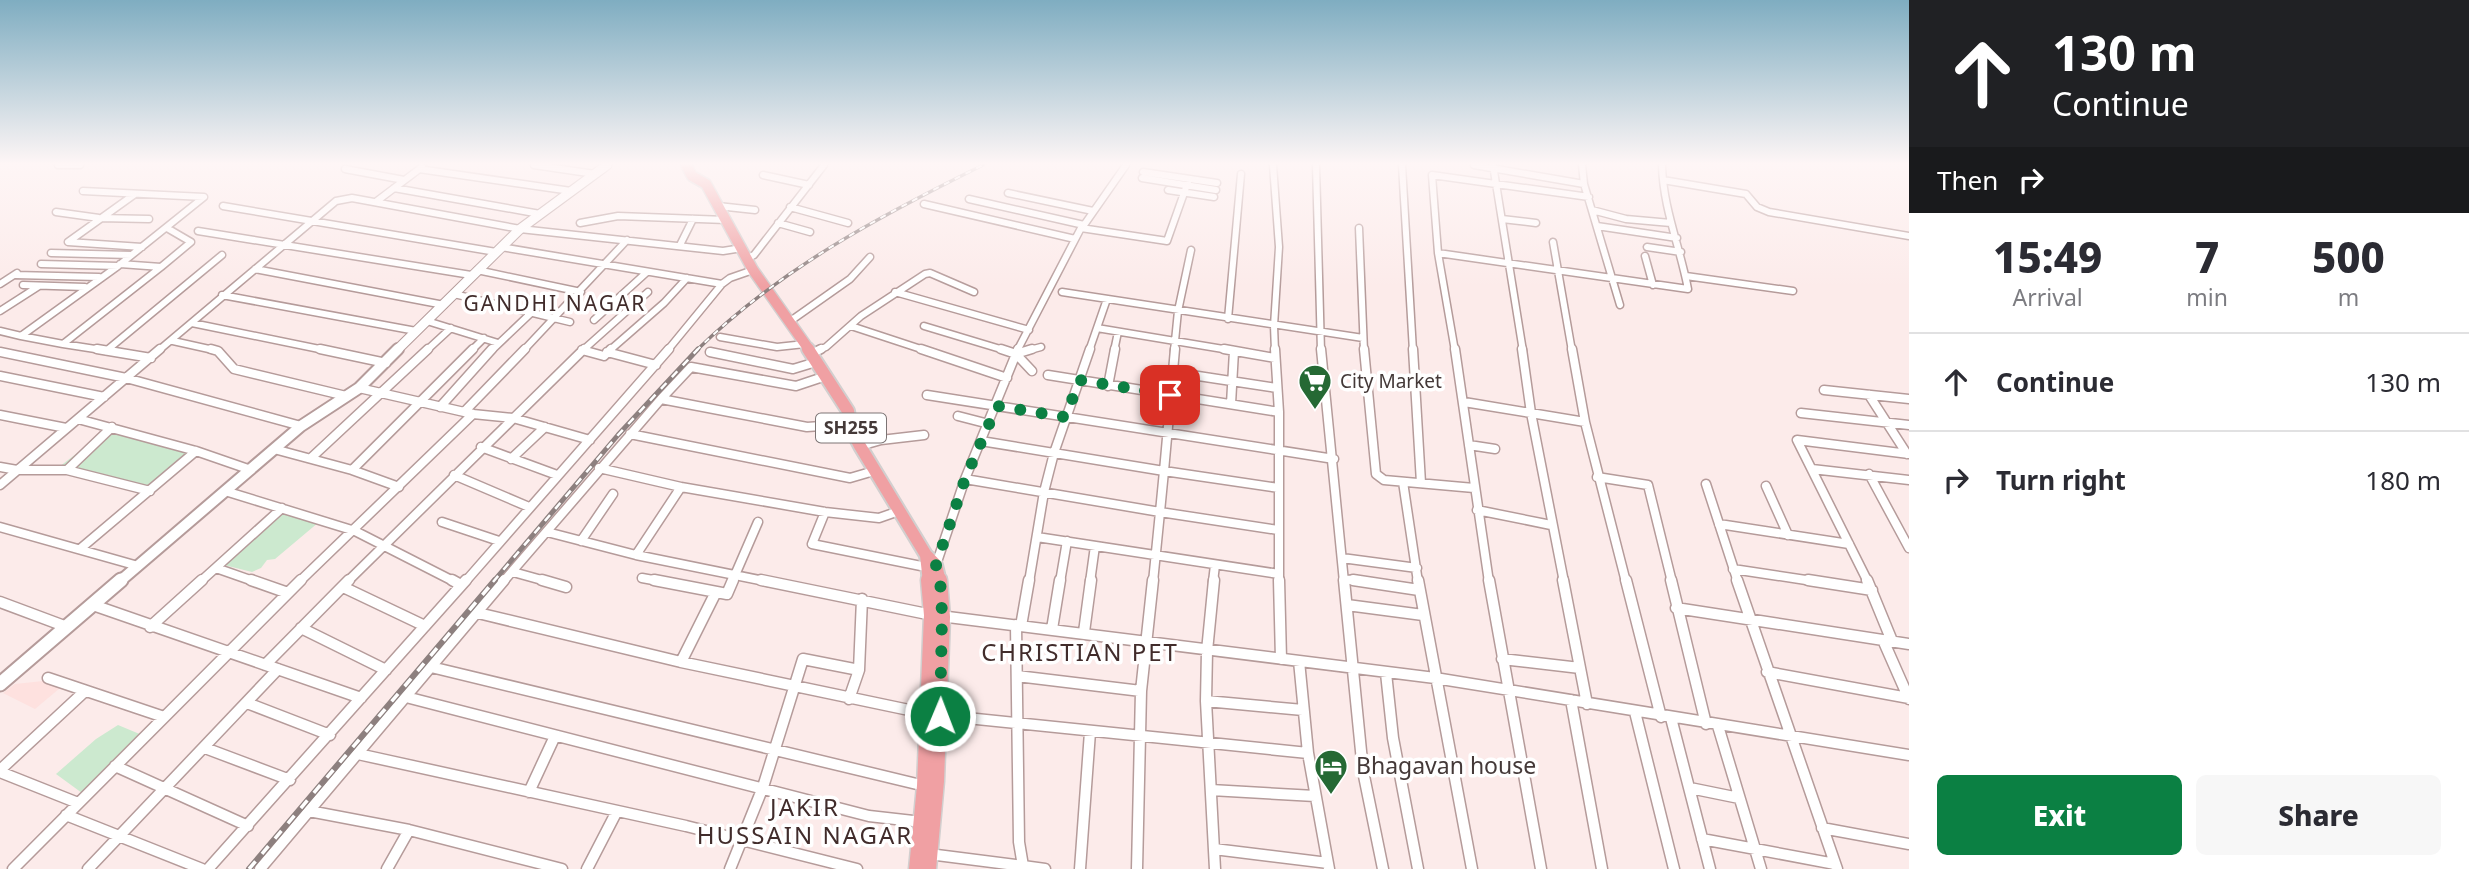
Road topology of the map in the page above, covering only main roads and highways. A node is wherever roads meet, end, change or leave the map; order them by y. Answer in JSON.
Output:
{"nodes":[{"id":1,"x":719,"y":206,"type":"edge"},
{"id":2,"x":934,"y":715,"type":"junction"},
{"id":3,"x":925,"y":858,"type":"edge"},
{"id":4,"x":917,"y":869,"type":"edge"}],
"edges":[{"from":1,"to":2,"type":"main road","number":"SH255"},
{"from":2,"to":3,"type":"main road","number":"SH255"},
{"from":2,"to":3,"type":"main road","number":"SH255"},
{"from":3,"to":4,"type":"main road","number":"SH255"}]}
